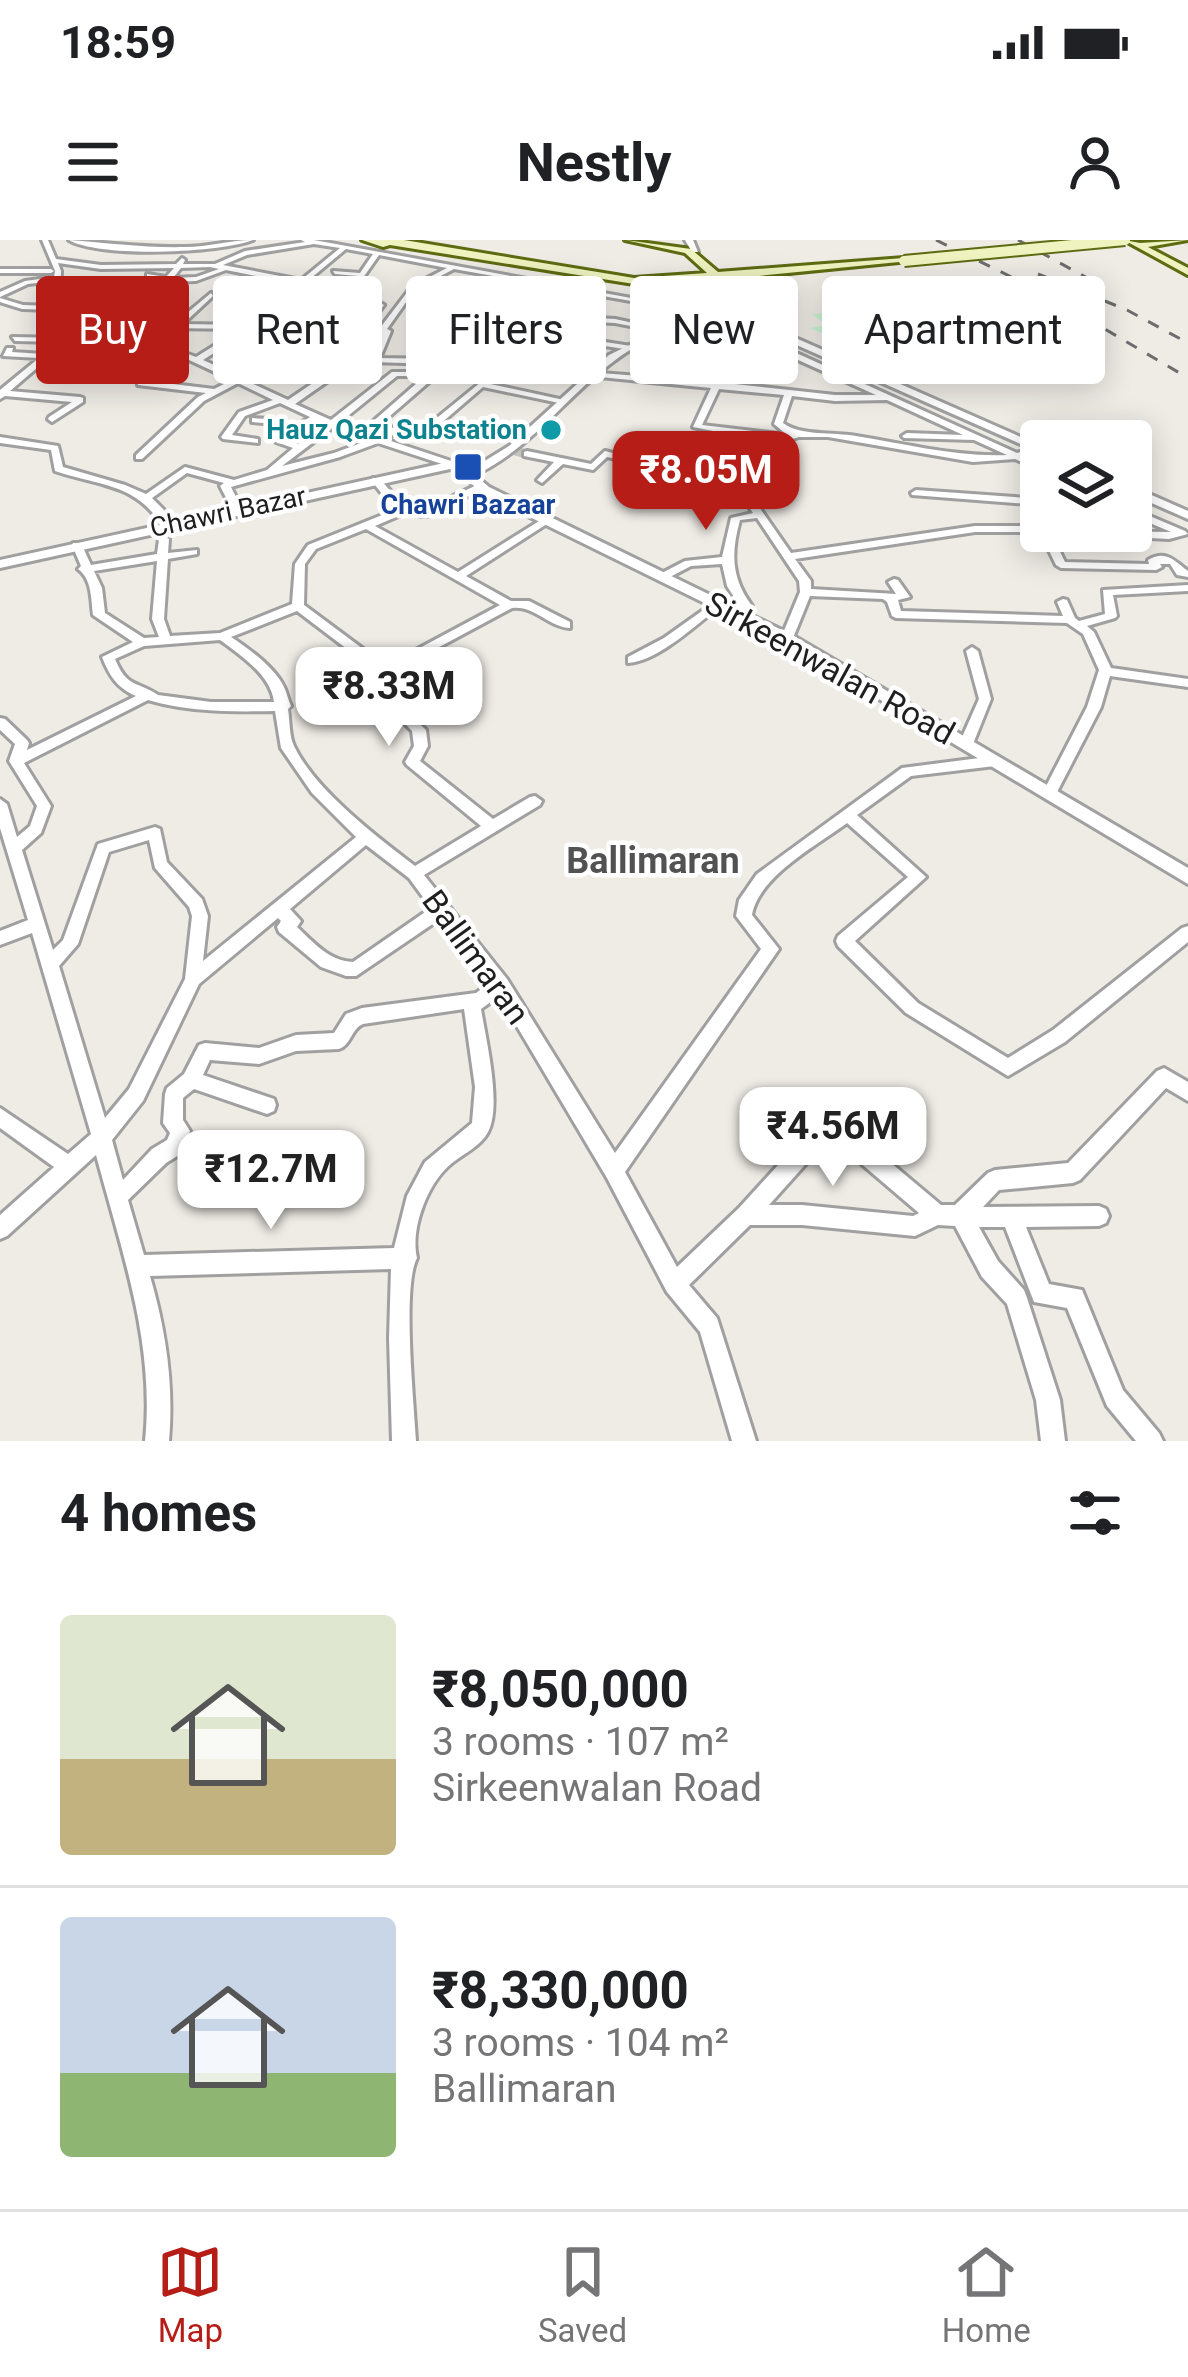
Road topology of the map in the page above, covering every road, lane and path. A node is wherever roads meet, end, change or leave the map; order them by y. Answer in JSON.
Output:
{"nodes":[{"id":1,"x":45,"y":240,"type":"edge"},
{"id":2,"x":72,"y":240,"type":"edge"},
{"id":3,"x":166,"y":240,"type":"edge"},
{"id":4,"x":228,"y":240,"type":"edge"},
{"id":5,"x":251,"y":240,"type":"edge"},
{"id":6,"x":629,"y":240,"type":"edge"},
{"id":7,"x":651,"y":240,"type":"edge"},
{"id":8,"x":1088,"y":240,"type":"edge"},
{"id":9,"x":1188,"y":240,"type":"edge"},
{"id":10,"x":309,"y":241,"type":"edge"},
{"id":11,"x":398,"y":241,"type":"edge"},
{"id":12,"x":1134,"y":242,"type":"edge"},
{"id":13,"x":285,"y":245,"type":"junction"},
{"id":14,"x":692,"y":245,"type":"edge"},
{"id":15,"x":158,"y":247,"type":"junction"},
{"id":16,"x":345,"y":247,"type":"junction"},
{"id":17,"x":368,"y":247,"type":"edge"},
{"id":18,"x":244,"y":253,"type":"junction"},
{"id":19,"x":901,"y":260,"type":"junction"},
{"id":20,"x":172,"y":261,"type":"edge"},
{"id":21,"x":217,"y":266,"type":"junction"},
{"id":22,"x":451,"y":268,"type":"junction"},
{"id":23,"x":57,"y":270,"type":"junction"},
{"id":24,"x":1188,"y":270,"type":"edge"},
{"id":25,"x":0,"y":271,"type":"edge"},
{"id":26,"x":335,"y":272,"type":"dead end"},
{"id":27,"x":745,"y":274,"type":"junction"},
{"id":28,"x":363,"y":275,"type":"joint"},
{"id":29,"x":57,"y":276,"type":"edge"},
{"id":30,"x":268,"y":276,"type":"edge"},
{"id":31,"x":312,"y":276,"type":"edge"},
{"id":32,"x":437,"y":276,"type":"edge"},
{"id":33,"x":498,"y":276,"type":"edge"},
{"id":34,"x":600,"y":276,"type":"edge"},
{"id":35,"x":718,"y":276,"type":"edge"},
{"id":36,"x":718,"y":276,"type":"edge"},
{"id":37,"x":732,"y":276,"type":"edge"},
{"id":38,"x":732,"y":276,"type":"edge"},
{"id":39,"x":189,"y":280,"type":"edge"},
{"id":40,"x":2,"y":294,"type":"edge"},
{"id":41,"x":211,"y":295,"type":"dead end"},
{"id":42,"x":406,"y":297,"type":"edge"},
{"id":43,"x":36,"y":305,"type":"edge"},
{"id":44,"x":630,"y":306,"type":"edge"},
{"id":45,"x":189,"y":314,"type":"edge"},
{"id":46,"x":606,"y":321,"type":"edge"},
{"id":47,"x":611,"y":321,"type":"junction"},
{"id":48,"x":630,"y":324,"type":"edge"},
{"id":49,"x":384,"y":331,"type":"joint"},
{"id":50,"x":15,"y":339,"type":"dead end"},
{"id":51,"x":36,"y":339,"type":"edge"},
{"id":52,"x":798,"y":340,"type":"edge"},
{"id":53,"x":798,"y":340,"type":"edge"},
{"id":54,"x":213,"y":347,"type":"edge"},
{"id":55,"x":817,"y":350,"type":"junction"},
{"id":56,"x":822,"y":352,"type":"edge"},
{"id":57,"x":36,"y":355,"type":"edge"},
{"id":58,"x":800,"y":356,"type":"joint"},
{"id":59,"x":189,"y":357,"type":"edge"},
{"id":60,"x":192,"y":358,"type":"junction"},
{"id":61,"x":189,"y":359,"type":"edge"},
{"id":62,"x":406,"y":361,"type":"edge"},
{"id":63,"x":36,"y":364,"type":"edge"},
{"id":64,"x":213,"y":367,"type":"edge"},
{"id":65,"x":2,"y":368,"type":"edge"},
{"id":66,"x":606,"y":372,"type":"edge"},
{"id":67,"x":406,"y":373,"type":"edge"},
{"id":68,"x":148,"y":384,"type":"edge"},
{"id":69,"x":232,"y":384,"type":"edge"},
{"id":70,"x":250,"y":384,"type":"edge"},
{"id":71,"x":316,"y":384,"type":"edge"},
{"id":72,"x":422,"y":384,"type":"edge"},
{"id":73,"x":579,"y":384,"type":"edge"},
{"id":74,"x":888,"y":384,"type":"edge"},
{"id":75,"x":893,"y":384,"type":"edge"},
{"id":76,"x":716,"y":386,"type":"junction"},
{"id":77,"x":874,"y":389,"type":"junction"},
{"id":78,"x":212,"y":392,"type":"junction"},
{"id":79,"x":789,"y":392,"type":"junction"},
{"id":80,"x":1,"y":394,"type":"edge"},
{"id":81,"x":892,"y":398,"type":"junction"},
{"id":82,"x":368,"y":400,"type":"junction"},
{"id":83,"x":561,"y":401,"type":"junction"},
{"id":84,"x":288,"y":404,"type":"junction"},
{"id":85,"x":399,"y":405,"type":"junction"},
{"id":86,"x":315,"y":418,"type":"junction"},
{"id":87,"x":52,"y":419,"type":"dead end"},
{"id":88,"x":255,"y":420,"type":"dead end"},
{"id":89,"x":272,"y":421,"type":"junction"},
{"id":90,"x":333,"y":425,"type":"junction"},
{"id":91,"x":724,"y":430,"type":"junction"},
{"id":92,"x":288,"y":431,"type":"junction"},
{"id":93,"x":363,"y":435,"type":"junction"},
{"id":94,"x":787,"y":436,"type":"junction"},
{"id":95,"x":908,"y":436,"type":"dead end"},
{"id":96,"x":980,"y":439,"type":"junction"},
{"id":97,"x":1020,"y":439,"type":"edge"},
{"id":98,"x":1020,"y":439,"type":"edge"},
{"id":99,"x":0,"y":440,"type":"edge"},
{"id":100,"x":255,"y":441,"type":"dead end"},
{"id":101,"x":379,"y":441,"type":"junction"},
{"id":102,"x":296,"y":446,"type":"junction"},
{"id":103,"x":517,"y":452,"type":"junction"},
{"id":104,"x":139,"y":457,"type":"dead end"},
{"id":105,"x":1020,"y":457,"type":"edge"},
{"id":106,"x":627,"y":458,"type":"dead end"},
{"id":107,"x":1020,"y":458,"type":"edge"},
{"id":108,"x":560,"y":461,"type":"junction"},
{"id":109,"x":457,"y":467,"type":"junction"},
{"id":110,"x":267,"y":475,"type":"junction"},
{"id":111,"x":756,"y":478,"type":"junction"},
{"id":112,"x":376,"y":480,"type":"junction"},
{"id":113,"x":542,"y":480,"type":"dead end"},
{"id":114,"x":235,"y":483,"type":"junction"},
{"id":115,"x":480,"y":487,"type":"junction"},
{"id":116,"x":916,"y":493,"type":"dead end"},
{"id":117,"x":1152,"y":496,"type":"edge"},
{"id":118,"x":148,"y":497,"type":"junction"},
{"id":119,"x":1020,"y":500,"type":"edge"},
{"id":120,"x":410,"y":508,"type":"junction"},
{"id":121,"x":238,"y":511,"type":"junction"},
{"id":122,"x":1188,"y":512,"type":"edge"},
{"id":123,"x":757,"y":515,"type":"junction"},
{"id":124,"x":548,"y":520,"type":"junction"},
{"id":125,"x":1152,"y":520,"type":"edge"},
{"id":126,"x":367,"y":525,"type":"junction"},
{"id":127,"x":1020,"y":530,"type":"edge"},
{"id":128,"x":165,"y":532,"type":"junction"},
{"id":129,"x":1184,"y":534,"type":"edge"},
{"id":130,"x":1152,"y":535,"type":"edge"},
{"id":131,"x":77,"y":545,"type":"junction"},
{"id":132,"x":193,"y":552,"type":"dead end"},
{"id":133,"x":1054,"y":552,"type":"edge"},
{"id":134,"x":163,"y":556,"type":"junction"},
{"id":135,"x":791,"y":556,"type":"junction"},
{"id":136,"x":724,"y":560,"type":"junction"},
{"id":137,"x":0,"y":564,"type":"edge"},
{"id":138,"x":84,"y":569,"type":"junction"},
{"id":139,"x":1188,"y":574,"type":"edge"},
{"id":140,"x":460,"y":575,"type":"junction"},
{"id":141,"x":662,"y":577,"type":"junction"},
{"id":142,"x":894,"y":582,"type":"dead end"},
{"id":143,"x":1188,"y":588,"type":"edge"},
{"id":144,"x":806,"y":592,"type":"junction"},
{"id":145,"x":891,"y":598,"type":"junction"},
{"id":146,"x":1063,"y":602,"type":"dead end"},
{"id":147,"x":716,"y":604,"type":"junction"},
{"id":148,"x":509,"y":605,"type":"junction"},
{"id":149,"x":298,"y":606,"type":"junction"},
{"id":150,"x":736,"y":613,"type":"junction"},
{"id":151,"x":1076,"y":622,"type":"junction"},
{"id":152,"x":566,"y":625,"type":"dead end"},
{"id":153,"x":222,"y":636,"type":"junction"},
{"id":154,"x":787,"y":638,"type":"junction"},
{"id":155,"x":166,"y":640,"type":"junction"},
{"id":156,"x":142,"y":642,"type":"junction"},
{"id":157,"x":972,"y":651,"type":"dead end"},
{"id":158,"x":632,"y":660,"type":"dead end"},
{"id":159,"x":382,"y":669,"type":"junction"},
{"id":160,"x":1106,"y":671,"type":"junction"},
{"id":161,"x":1188,"y":683,"type":"edge"},
{"id":162,"x":150,"y":694,"type":"junction"},
{"id":163,"x":284,"y":706,"type":"junction"},
{"id":164,"x":0,"y":714,"type":"edge"},
{"id":165,"x":966,"y":744,"type":"junction"},
{"id":166,"x":16,"y":761,"type":"junction"},
{"id":167,"x":995,"y":761,"type":"junction"},
{"id":168,"x":1050,"y":792,"type":"junction"},
{"id":169,"x":535,"y":800,"type":"dead end"},
{"id":170,"x":0,"y":805,"type":"edge"},
{"id":171,"x":846,"y":814,"type":"junction"},
{"id":172,"x":492,"y":826,"type":"junction"},
{"id":173,"x":366,"y":837,"type":"junction"},
{"id":174,"x":14,"y":849,"type":"junction"},
{"id":175,"x":414,"y":874,"type":"junction"},
{"id":176,"x":1188,"y":878,"type":"edge"},
{"id":177,"x":277,"y":908,"type":"junction"},
{"id":178,"x":443,"y":908,"type":"junction"},
{"id":179,"x":36,"y":924,"type":"junction"},
{"id":180,"x":1188,"y":933,"type":"edge"},
{"id":181,"x":0,"y":938,"type":"edge"},
{"id":182,"x":52,"y":962,"type":"junction"},
{"id":183,"x":193,"y":979,"type":"junction"},
{"id":184,"x":501,"y":984,"type":"junction"},
{"id":185,"x":474,"y":1000,"type":"junction"},
{"id":186,"x":191,"y":1080,"type":"junction"},
{"id":187,"x":1188,"y":1092,"type":"edge"},
{"id":188,"x":267,"y":1105,"type":"dead end"},
{"id":189,"x":0,"y":1118,"type":"edge"},
{"id":190,"x":103,"y":1136,"type":"junction"},
{"id":191,"x":70,"y":1167,"type":"junction"},
{"id":192,"x":614,"y":1171,"type":"junction"},
{"id":193,"x":117,"y":1196,"type":"junction"},
{"id":194,"x":937,"y":1214,"type":"junction"},
{"id":195,"x":746,"y":1215,"type":"junction"},
{"id":196,"x":962,"y":1216,"type":"junction"},
{"id":197,"x":1099,"y":1216,"type":"dead end"},
{"id":198,"x":1012,"y":1218,"type":"junction"},
{"id":199,"x":0,"y":1229,"type":"edge"},
{"id":200,"x":406,"y":1258,"type":"junction"},
{"id":201,"x":138,"y":1266,"type":"junction"},
{"id":202,"x":675,"y":1284,"type":"junction"},
{"id":203,"x":157,"y":1441,"type":"edge"},
{"id":204,"x":404,"y":1441,"type":"edge"},
{"id":205,"x":744,"y":1441,"type":"edge"},
{"id":206,"x":1053,"y":1441,"type":"edge"},
{"id":207,"x":1151,"y":1441,"type":"edge"}],
"edges":[{"from":1,"to":23,"type":"street"},
{"from":2,"to":15,"type":"street"},
{"from":3,"to":15,"type":"street"},
{"from":4,"to":20,"type":"street"},
{"from":5,"to":13,"type":"street"},
{"from":5,"to":20,"type":"street"},
{"from":6,"to":35,"type":"main road"},
{"from":7,"to":14,"type":"main road"},
{"from":8,"to":19,"type":"main road","bridge":true},
{"from":9,"to":12,"type":"main road"},
{"from":10,"to":13,"type":"street"},
{"from":10,"to":16,"type":"street"},
{"from":11,"to":17,"type":"main road"},
{"from":11,"to":34,"type":"main road"},
{"from":12,"to":19,"type":"main road","bridge":true},
{"from":12,"to":24,"type":"main road"},
{"from":13,"to":18,"type":"street"},
{"from":14,"to":36,"type":"main road"},
{"from":15,"to":20,"type":"street"},
{"from":16,"to":17,"type":"street"},
{"from":16,"to":31,"type":"street"},
{"from":17,"to":22,"type":"street"},
{"from":17,"to":28,"type":"street"},
{"from":18,"to":20,"type":"street"},
{"from":18,"to":21,"type":"street"},
{"from":19,"to":27,"type":"main road"},
{"from":20,"to":21,"type":"street"},
{"from":20,"to":23,"type":"street"},
{"from":21,"to":30,"type":"street"},
{"from":21,"to":39,"type":"street"},
{"from":22,"to":32,"type":"street"},
{"from":22,"to":33,"type":"street"},
{"from":23,"to":25,"type":"street"},
{"from":23,"to":29,"type":"street"},
{"from":23,"to":40,"type":"street"},
{"from":26,"to":28,"type":"street"},
{"from":27,"to":37,"type":"main road"},
{"from":27,"to":38,"type":"main road"},
{"from":40,"to":43,"type":"street"},
{"from":41,"to":45,"type":"street"},
{"from":42,"to":49,"type":"street"},
{"from":44,"to":47,"type":"street"},
{"from":46,"to":47,"type":"street"},
{"from":47,"to":48,"type":"street"},
{"from":49,"to":62,"type":"street"},
{"from":50,"to":51,"type":"street"},
{"from":52,"to":55,"type":"street"},
{"from":53,"to":97,"type":"street"},
{"from":54,"to":60,"type":"street"},
{"from":55,"to":56,"type":"street"},
{"from":55,"to":58,"type":"street"},
{"from":57,"to":65,"type":"street"},
{"from":58,"to":77,"type":"street"},
{"from":59,"to":60,"type":"street"},
{"from":60,"to":61,"type":"street"},
{"from":60,"to":64,"type":"street"},
{"from":63,"to":80,"type":"street"},
{"from":66,"to":76,"type":"street"},
{"from":67,"to":82,"type":"street"},
{"from":68,"to":78,"type":"street"},
{"from":69,"to":78,"type":"street"},
{"from":70,"to":84,"type":"street"},
{"from":71,"to":84,"type":"street"},
{"from":72,"to":85,"type":"street"},
{"from":73,"to":83,"type":"street","name":"Chawri Bazar"},
{"from":74,"to":77,"type":"street"},
{"from":75,"to":98,"type":"street"},
{"from":76,"to":79,"type":"street"},
{"from":76,"to":91,"type":"street"},
{"from":77,"to":81,"type":"street"},
{"from":78,"to":104,"type":"street"},
{"from":79,"to":81,"type":"street"},
{"from":79,"to":94,"type":"street"},
{"from":80,"to":87,"type":"street"},
{"from":81,"to":96,"type":"street"},
{"from":82,"to":85,"type":"street"},
{"from":82,"to":90,"type":"street"},
{"from":83,"to":101,"type":"street"},
{"from":83,"to":103,"type":"street","name":"Chawri Bazar"},
{"from":84,"to":86,"type":"street"},
{"from":84,"to":89,"type":"street"},
{"from":84,"to":100,"type":"street"},
{"from":85,"to":93,"type":"street"},
{"from":86,"to":90,"type":"street"},
{"from":86,"to":92,"type":"street"},
{"from":88,"to":89,"type":"street"},
{"from":89,"to":92,"type":"street"},
{"from":90,"to":93,"type":"street"},
{"from":90,"to":102,"type":"street"},
{"from":91,"to":94,"type":"street"},
{"from":91,"to":111,"type":"street"},
{"from":92,"to":102,"type":"street"},
{"from":93,"to":101,"type":"street"},
{"from":94,"to":107,"type":"street"},
{"from":94,"to":111,"type":"street"},
{"from":95,"to":96,"type":"street"},
{"from":96,"to":105,"type":"street"},
{"from":99,"to":118,"type":"street"},
{"from":101,"to":109,"type":"street"},
{"from":101,"to":110,"type":"street"},
{"from":102,"to":110,"type":"street"},
{"from":103,"to":108,"type":"street"},
{"from":103,"to":109,"type":"street","name":"Chawri Bazar"},
{"from":106,"to":108,"type":"street"},
{"from":108,"to":113,"type":"street"},
{"from":109,"to":112,"type":"street","name":"Chawri Bazar"},
{"from":109,"to":115,"type":"street","name":"Sirkeenwalan Road"},
{"from":110,"to":114,"type":"street"},
{"from":111,"to":123,"type":"street"},
{"from":112,"to":120,"type":"street"},
{"from":112,"to":121,"type":"street","name":"Chawri Bazar"},
{"from":114,"to":118,"type":"street"},
{"from":114,"to":121,"type":"street"},
{"from":115,"to":120,"type":"street"},
{"from":115,"to":124,"type":"street","name":"Sirkeenwalan Road"},
{"from":116,"to":119,"type":"street"},
{"from":117,"to":122,"type":"street"},
{"from":118,"to":128,"type":"street"},
{"from":120,"to":126,"type":"street"},
{"from":121,"to":128,"type":"street","name":"Chawri Bazar"},
{"from":123,"to":135,"type":"street"},
{"from":123,"to":136,"type":"street"},
{"from":124,"to":140,"type":"street"},
{"from":124,"to":141,"type":"street","name":"Sirkeenwalan Road"},
{"from":125,"to":129,"type":"street"},
{"from":126,"to":140,"type":"street"},
{"from":126,"to":149,"type":"street"},
{"from":127,"to":135,"type":"street"},
{"from":128,"to":131,"type":"street","name":"Chawri Bazar"},
{"from":128,"to":134,"type":"street"},
{"from":129,"to":130,"type":"street"},
{"from":131,"to":137,"type":"street","name":"Chawri Bazar"},
{"from":131,"to":138,"type":"street"},
{"from":132,"to":134,"type":"street"},
{"from":133,"to":139,"type":"street"},
{"from":134,"to":138,"type":"street"},
{"from":134,"to":155,"type":"street"},
{"from":135,"to":144,"type":"street"},
{"from":136,"to":141,"type":"street"},
{"from":136,"to":150,"type":"street"},
{"from":138,"to":156,"type":"street"},
{"from":140,"to":148,"type":"street"},
{"from":141,"to":147,"type":"street","name":"Sirkeenwalan Road"},
{"from":142,"to":145,"type":"street"},
{"from":143,"to":151,"type":"street"},
{"from":144,"to":145,"type":"street"},
{"from":144,"to":154,"type":"street"},
{"from":145,"to":151,"type":"street"},
{"from":146,"to":151,"type":"street"},
{"from":147,"to":150,"type":"street","name":"Sirkeenwalan Road"},
{"from":147,"to":158,"type":"street"},
{"from":148,"to":152,"type":"street"},
{"from":148,"to":159,"type":"street"},
{"from":149,"to":153,"type":"street"},
{"from":149,"to":159,"type":"street"},
{"from":150,"to":154,"type":"street","name":"Sirkeenwalan Road"},
{"from":151,"to":160,"type":"street"},
{"from":153,"to":155,"type":"street"},
{"from":153,"to":163,"type":"street","name":"Ballimaran"},
{"from":154,"to":165,"type":"street","name":"Sirkeenwalan Road"},
{"from":155,"to":156,"type":"street"},
{"from":156,"to":162,"type":"street"},
{"from":157,"to":165,"type":"street"},
{"from":159,"to":172,"type":"street"},
{"from":160,"to":161,"type":"street"},
{"from":160,"to":168,"type":"street"},
{"from":162,"to":163,"type":"street"},
{"from":162,"to":166,"type":"street"},
{"from":163,"to":173,"type":"street","name":"Ballimaran"},
{"from":164,"to":166,"type":"street"},
{"from":165,"to":167,"type":"street","name":"Sirkeenwalan Road"},
{"from":166,"to":174,"type":"street"},
{"from":167,"to":168,"type":"street","name":"Sirkeenwalan Road"},
{"from":167,"to":171,"type":"street"},
{"from":168,"to":176,"type":"street","name":"Sirkeenwalan Road"},
{"from":169,"to":172,"type":"street"},
{"from":170,"to":174,"type":"street"},
{"from":171,"to":180,"type":"street"},
{"from":171,"to":192,"type":"street"},
{"from":172,"to":175,"type":"street"},
{"from":173,"to":175,"type":"street","name":"Ballimaran"},
{"from":173,"to":177,"type":"street"},
{"from":174,"to":179,"type":"street"},
{"from":175,"to":178,"type":"street","name":"Ballimaran"},
{"from":177,"to":178,"type":"street"},
{"from":177,"to":183,"type":"street"},
{"from":178,"to":184,"type":"street","name":"Ballimaran"},
{"from":179,"to":181,"type":"street"},
{"from":179,"to":182,"type":"street"},
{"from":182,"to":183,"type":"street"},
{"from":182,"to":190,"type":"street"},
{"from":183,"to":190,"type":"street"},
{"from":184,"to":185,"type":"street"},
{"from":184,"to":192,"type":"street","name":"Ballimaran"},
{"from":185,"to":186,"type":"street"},
{"from":185,"to":200,"type":"street"},
{"from":186,"to":188,"type":"street"},
{"from":186,"to":193,"type":"street"},
{"from":187,"to":196,"type":"street"},
{"from":189,"to":191,"type":"street"},
{"from":190,"to":191,"type":"street"},
{"from":190,"to":193,"type":"street"},
{"from":191,"to":199,"type":"street"},
{"from":192,"to":202,"type":"street","name":"Ballimaran"},
{"from":193,"to":201,"type":"street"},
{"from":194,"to":195,"type":"street"},
{"from":194,"to":195,"type":"street"},
{"from":194,"to":196,"type":"street"},
{"from":195,"to":202,"type":"street"},
{"from":196,"to":198,"type":"street"},
{"from":196,"to":206,"type":"street"},
{"from":197,"to":198,"type":"street"},
{"from":198,"to":207,"type":"street"},
{"from":200,"to":201,"type":"street"},
{"from":200,"to":204,"type":"street"},
{"from":201,"to":203,"type":"street"},
{"from":202,"to":205,"type":"street","name":"Ballimaran"}]}
